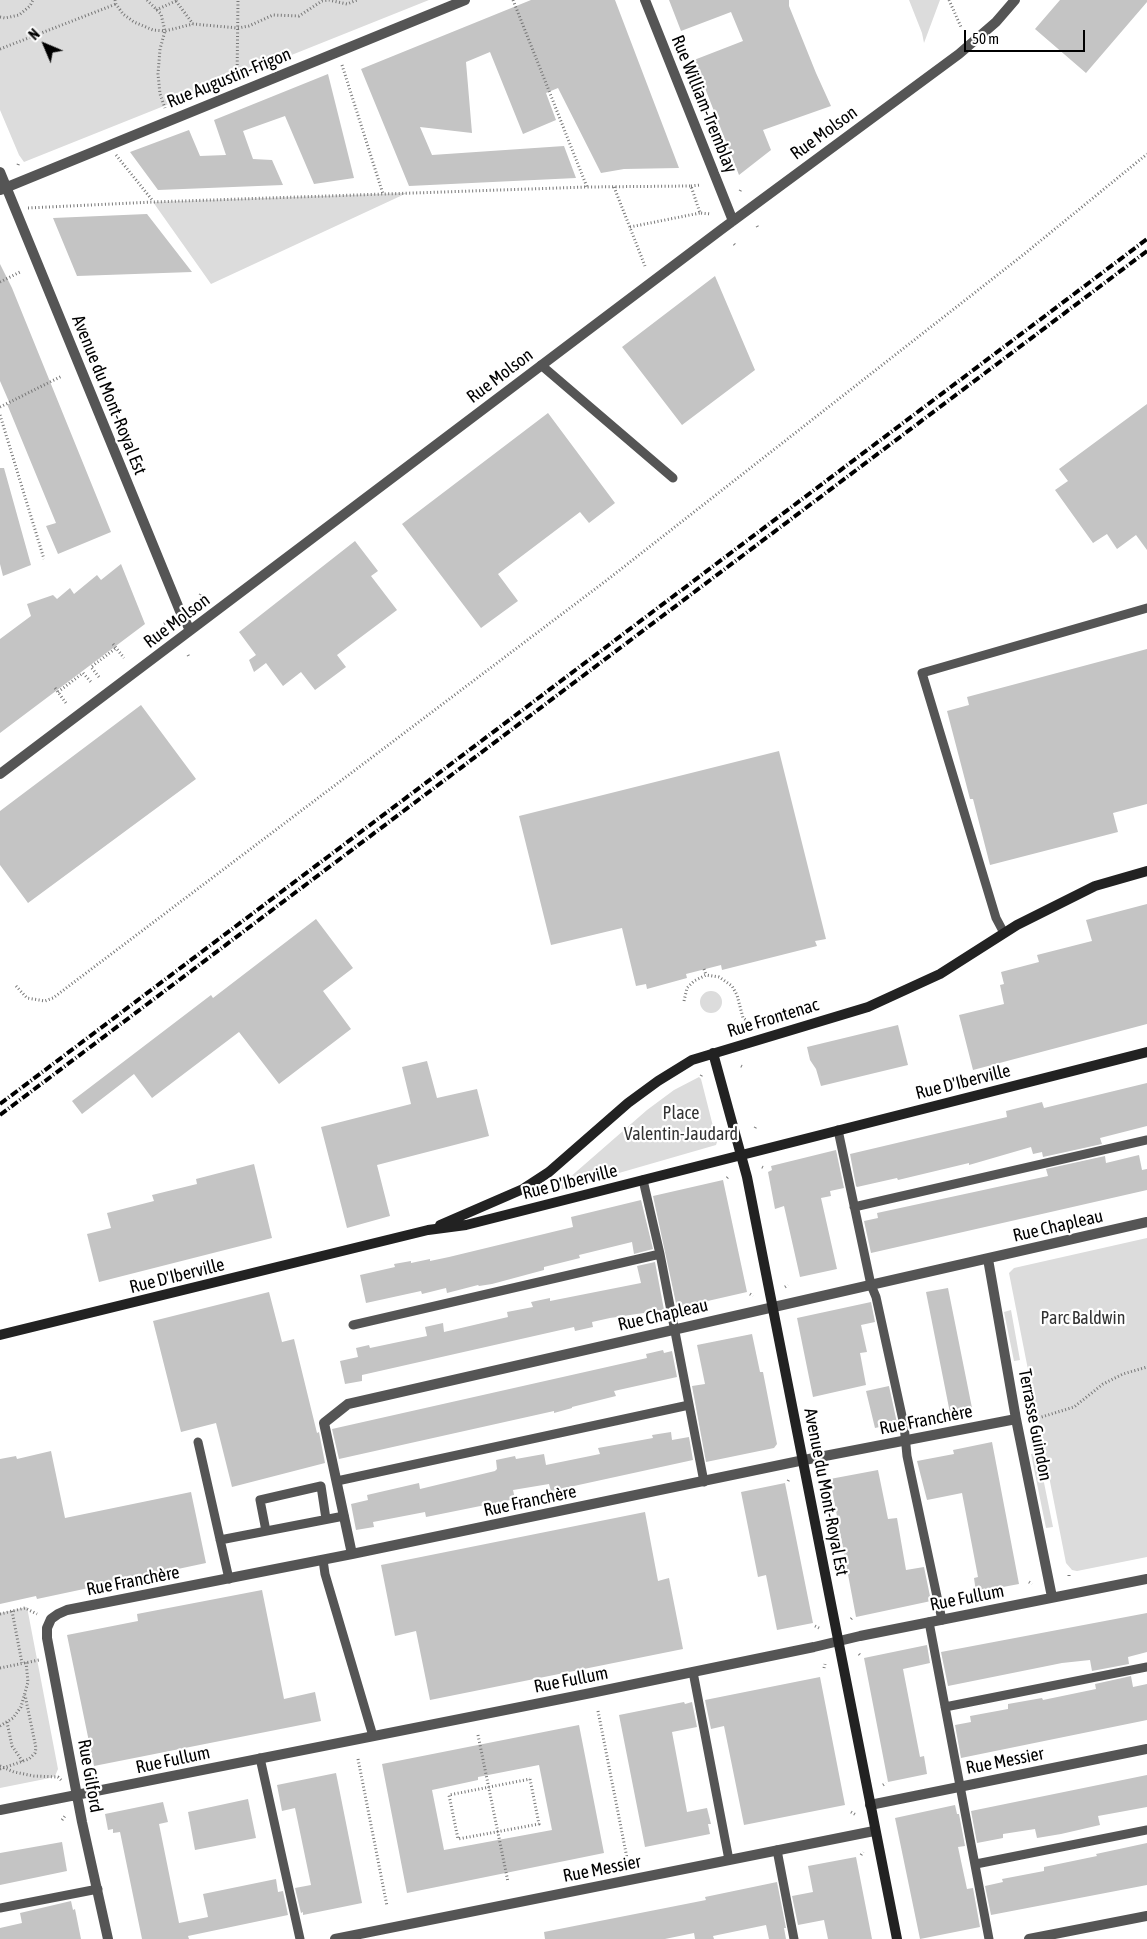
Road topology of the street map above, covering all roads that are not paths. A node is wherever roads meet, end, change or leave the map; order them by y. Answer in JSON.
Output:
{"nodes":[{"id":1,"x":465,"y":0,"type":"edge"},
{"id":2,"x":645,"y":0,"type":"edge"},
{"id":3,"x":1015,"y":0,"type":"edge"},
{"id":4,"x":0,"y":172,"type":"edge"},
{"id":5,"x":3,"y":188,"type":"edge"},
{"id":6,"x":733,"y":221,"type":"junction"},
{"id":7,"x":541,"y":365,"type":"junction"},
{"id":8,"x":674,"y":478,"type":"dead end"},
{"id":9,"x":1147,"y":608,"type":"edge"},
{"id":10,"x":190,"y":630,"type":"junction"},
{"id":11,"x":0,"y":774,"type":"edge"},
{"id":12,"x":1147,"y":871,"type":"edge"},
{"id":13,"x":1004,"y":934,"type":"junction"},
{"id":14,"x":1147,"y":1052,"type":"edge"},
{"id":15,"x":713,"y":1053,"type":"junction"},
{"id":16,"x":838,"y":1130,"type":"junction"},
{"id":17,"x":1147,"y":1140,"type":"edge"},
{"id":18,"x":742,"y":1155,"type":"junction"},
{"id":19,"x":644,"y":1180,"type":"junction"},
{"id":20,"x":854,"y":1207,"type":"junction"},
{"id":21,"x":1147,"y":1222,"type":"edge"},
{"id":22,"x":428,"y":1230,"type":"junction"},
{"id":23,"x":660,"y":1254,"type":"junction"},
{"id":24,"x":988,"y":1259,"type":"junction"},
{"id":25,"x":871,"y":1285,"type":"junction"},
{"id":26,"x":773,"y":1307,"type":"junction"},
{"id":27,"x":353,"y":1325,"type":"dead end"},
{"id":28,"x":674,"y":1329,"type":"junction"},
{"id":29,"x":0,"y":1336,"type":"edge"},
{"id":30,"x":689,"y":1405,"type":"junction"},
{"id":31,"x":1016,"y":1419,"type":"junction"},
{"id":32,"x":906,"y":1441,"type":"junction"},
{"id":33,"x":198,"y":1442,"type":"dead end"},
{"id":34,"x":804,"y":1460,"type":"junction"},
{"id":35,"x":337,"y":1481,"type":"junction"},
{"id":36,"x":704,"y":1482,"type":"junction"},
{"id":37,"x":344,"y":1516,"type":"junction"},
{"id":38,"x":326,"y":1519,"type":"junction"},
{"id":39,"x":266,"y":1530,"type":"junction"},
{"id":40,"x":220,"y":1540,"type":"junction"},
{"id":41,"x":352,"y":1554,"type":"junction"},
{"id":42,"x":323,"y":1560,"type":"junction"},
{"id":43,"x":229,"y":1579,"type":"junction"},
{"id":44,"x":1147,"y":1579,"type":"edge"},
{"id":45,"x":1052,"y":1597,"type":"junction"},
{"id":46,"x":51,"y":1619,"type":"joint"},
{"id":47,"x":942,"y":1620,"type":"junction"},
{"id":48,"x":929,"y":1622,"type":"junction"},
{"id":49,"x":838,"y":1642,"type":"junction"},
{"id":50,"x":1147,"y":1667,"type":"edge"},
{"id":51,"x":693,"y":1672,"type":"junction"},
{"id":52,"x":945,"y":1707,"type":"junction"},
{"id":53,"x":373,"y":1736,"type":"junction"},
{"id":54,"x":1147,"y":1749,"type":"edge"},
{"id":55,"x":260,"y":1758,"type":"junction"},
{"id":56,"x":960,"y":1786,"type":"junction"},
{"id":57,"x":78,"y":1795,"type":"junction"},
{"id":58,"x":870,"y":1805,"type":"junction"},
{"id":59,"x":0,"y":1810,"type":"edge"},
{"id":60,"x":874,"y":1830,"type":"junction"},
{"id":61,"x":1147,"y":1830,"type":"edge"},
{"id":62,"x":777,"y":1850,"type":"junction"},
{"id":63,"x":729,"y":1860,"type":"junction"},
{"id":64,"x":976,"y":1864,"type":"junction"},
{"id":65,"x":98,"y":1889,"type":"junction"},
{"id":66,"x":0,"y":1908,"type":"edge"},
{"id":67,"x":1147,"y":1916,"type":"edge"},
{"id":68,"x":108,"y":1939,"type":"edge"},
{"id":69,"x":300,"y":1939,"type":"edge"},
{"id":70,"x":336,"y":1939,"type":"edge"},
{"id":71,"x":794,"y":1939,"type":"edge"},
{"id":72,"x":897,"y":1939,"type":"edge"},
{"id":73,"x":990,"y":1939,"type":"edge"},
{"id":74,"x":1029,"y":1939,"type":"edge"}],
"edges":[{"from":1,"to":5,"type":"street","name":"Rue Augustin-Frigon"},
{"from":2,"to":6,"type":"street","name":"Rue William-Tremblay"},
{"from":3,"to":6,"type":"street","name":"Rue Molson"},
{"from":4,"to":5,"type":"street","name":"Avenue du Mont-Royal Est"},
{"from":5,"to":10,"type":"street","name":"Avenue du Mont-Royal Est"},
{"from":6,"to":7,"type":"street","name":"Rue Molson"},
{"from":7,"to":8,"type":"lane"},
{"from":7,"to":10,"type":"street","name":"Rue Molson"},
{"from":9,"to":13,"type":"lane"},
{"from":10,"to":11,"type":"street","name":"Rue Molson"},
{"from":12,"to":13,"type":"main road","name":"Rue Frontenac"},
{"from":13,"to":15,"type":"main road","name":"Rue Frontenac"},
{"from":14,"to":16,"type":"main road","name":"Rue D'Iberville"},
{"from":15,"to":18,"type":"main road","name":"Avenue du Mont-Royal Est"},
{"from":15,"to":22,"type":"main road","name":"Rue Frontenac"},
{"from":16,"to":18,"type":"main road","name":"Rue D'Iberville"},
{"from":16,"to":20,"type":"lane"},
{"from":17,"to":20,"type":"lane"},
{"from":18,"to":19,"type":"main road","name":"Rue D'Iberville"},
{"from":18,"to":26,"type":"main road","name":"Avenue du Mont-Royal Est"},
{"from":19,"to":22,"type":"main road","name":"Rue D'Iberville"},
{"from":19,"to":23,"type":"lane"},
{"from":20,"to":25,"type":"lane"},
{"from":21,"to":24,"type":"street","name":"Rue Chapleau"},
{"from":22,"to":29,"type":"main road","name":"Rue D'Iberville"},
{"from":23,"to":27,"type":"lane"},
{"from":23,"to":28,"type":"lane"},
{"from":24,"to":25,"type":"street","name":"Rue Chapleau"},
{"from":24,"to":31,"type":"street","name":"Terrasse Guindon"},
{"from":25,"to":26,"type":"street","name":"Rue Chapleau"},
{"from":25,"to":32,"type":"lane"},
{"from":26,"to":28,"type":"street","name":"Rue Chapleau"},
{"from":26,"to":34,"type":"main road","name":"Avenue du Mont-Royal Est"},
{"from":28,"to":30,"type":"lane"},
{"from":28,"to":35,"type":"street","name":"Rue Chapleau"},
{"from":30,"to":35,"type":"lane"},
{"from":30,"to":36,"type":"lane"},
{"from":31,"to":32,"type":"street","name":"Rue Franchère"},
{"from":31,"to":45,"type":"street","name":"Terrasse Guindon"},
{"from":32,"to":34,"type":"street","name":"Rue Franchère"},
{"from":32,"to":47,"type":"lane"},
{"from":33,"to":40,"type":"lane"},
{"from":34,"to":36,"type":"street","name":"Rue Franchère"},
{"from":34,"to":49,"type":"main road","name":"Avenue du Mont-Royal Est"},
{"from":35,"to":37,"type":"street","name":"Rue Chapleau"},
{"from":36,"to":41,"type":"street","name":"Rue Franchère"},
{"from":37,"to":38,"type":"lane"},
{"from":37,"to":41,"type":"street","name":"Rue Chapleau"},
{"from":38,"to":39,"type":"lane"},
{"from":38,"to":39,"type":"lane"},
{"from":39,"to":40,"type":"lane"},
{"from":40,"to":43,"type":"lane"},
{"from":41,"to":42,"type":"street","name":"Rue Franchère"},
{"from":42,"to":43,"type":"street","name":"Rue Franchère"},
{"from":42,"to":53,"type":"lane"},
{"from":43,"to":46,"type":"street","name":"Rue Franchère"},
{"from":44,"to":45,"type":"street","name":"Rue Fullum"},
{"from":45,"to":47,"type":"street","name":"Rue Fullum"},
{"from":46,"to":57,"type":"street","name":"Rue Gilford"},
{"from":47,"to":48,"type":"street","name":"Rue Fullum"},
{"from":48,"to":49,"type":"street","name":"Rue Fullum"},
{"from":48,"to":52,"type":"lane"},
{"from":49,"to":51,"type":"street","name":"Rue Fullum"},
{"from":49,"to":58,"type":"main road","name":"Avenue du Mont-Royal Est"},
{"from":50,"to":52,"type":"lane"},
{"from":51,"to":53,"type":"street","name":"Rue Fullum"},
{"from":51,"to":63,"type":"lane"},
{"from":52,"to":56,"type":"lane"},
{"from":53,"to":55,"type":"street","name":"Rue Fullum"},
{"from":54,"to":56,"type":"street","name":"Rue Messier"},
{"from":55,"to":57,"type":"street","name":"Rue Fullum"},
{"from":55,"to":69,"type":"lane"},
{"from":56,"to":58,"type":"street","name":"Rue Messier"},
{"from":56,"to":64,"type":"lane"},
{"from":57,"to":59,"type":"street","name":"Rue Fullum"},
{"from":57,"to":65,"type":"street","name":"Rue Gilford"},
{"from":58,"to":60,"type":"main road","name":"Avenue du Mont-Royal Est"},
{"from":60,"to":62,"type":"street","name":"Rue Messier"},
{"from":60,"to":72,"type":"main road","name":"Avenue du Mont-Royal Est"},
{"from":61,"to":64,"type":"lane"},
{"from":62,"to":63,"type":"street","name":"Rue Messier"},
{"from":62,"to":71,"type":"lane"},
{"from":63,"to":70,"type":"street","name":"Rue Messier"},
{"from":64,"to":73,"type":"lane"},
{"from":65,"to":66,"type":"lane"},
{"from":65,"to":68,"type":"street","name":"Rue Gilford"},
{"from":67,"to":74,"type":"street"}]}
